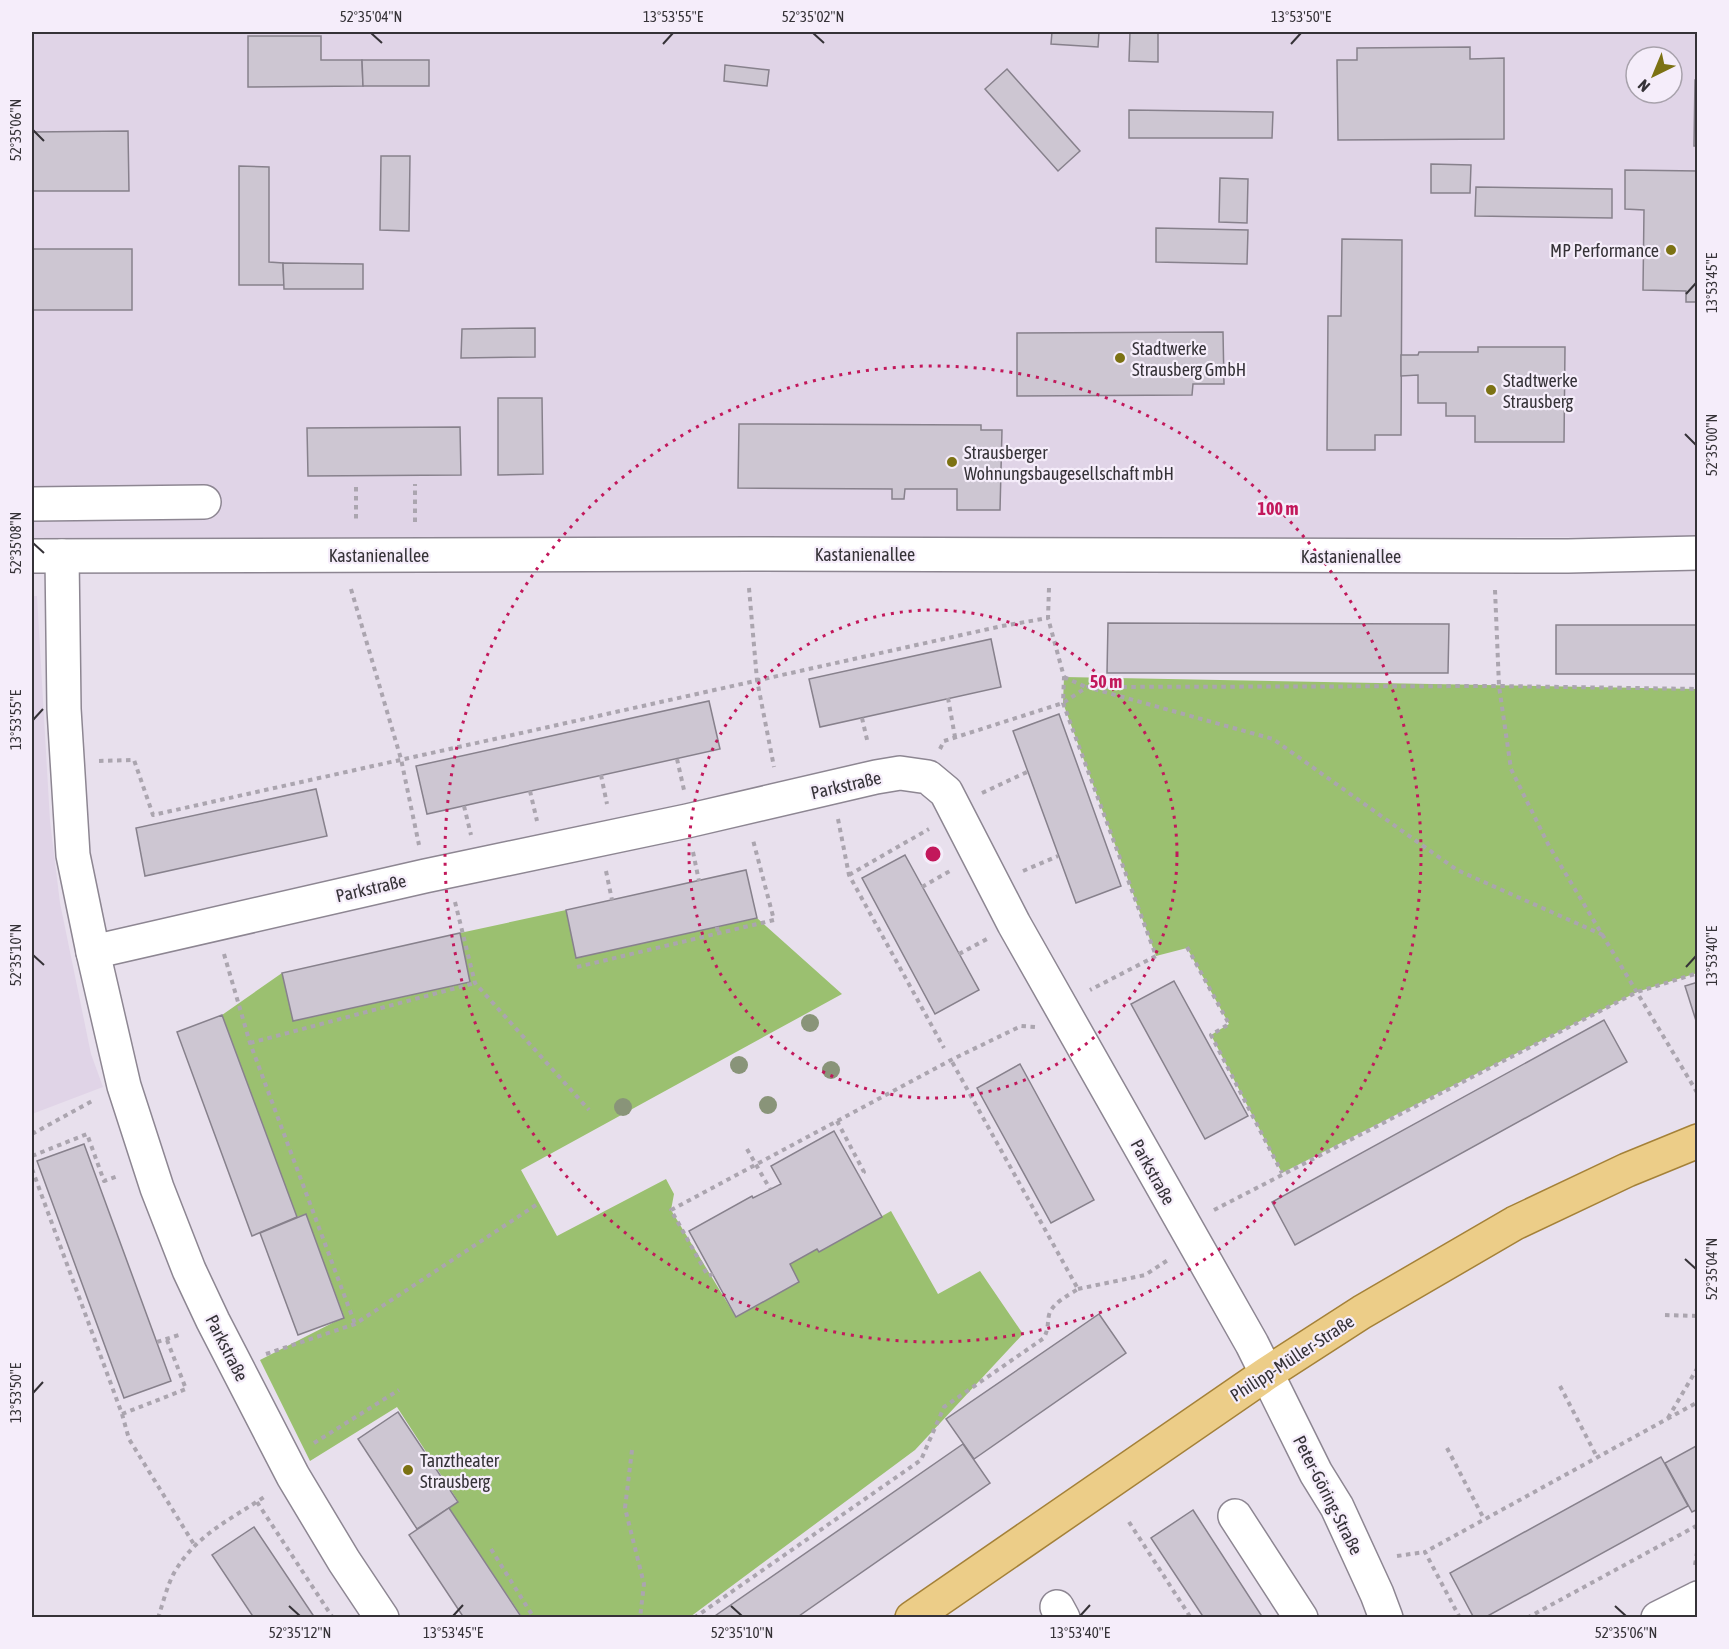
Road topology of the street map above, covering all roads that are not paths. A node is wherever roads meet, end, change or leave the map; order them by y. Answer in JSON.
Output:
{"nodes":[{"id":1,"x":204,"y":502,"type":"dead end"},
{"id":2,"x":32,"y":504,"type":"edge"},
{"id":3,"x":1698,"y":553,"type":"edge"},
{"id":4,"x":47,"y":556,"type":"edge"},
{"id":5,"x":93,"y":952,"type":"junction"},
{"id":6,"x":1698,"y":1141,"type":"edge"},
{"id":7,"x":1266,"y":1374,"type":"junction"},
{"id":8,"x":1235,"y":1516,"type":"dead end"},
{"id":9,"x":1698,"y":1598,"type":"edge"},
{"id":10,"x":382,"y":1617,"type":"edge"},
{"id":11,"x":912,"y":1617,"type":"edge"},
{"id":12,"x":1301,"y":1617,"type":"edge"},
{"id":13,"x":1386,"y":1617,"type":"edge"},
{"id":14,"x":1658,"y":1617,"type":"edge"}],
"edges":[{"from":1,"to":2,"type":"street"},
{"from":3,"to":4,"type":"street","name":"Kastanienallee"},
{"from":4,"to":5,"type":"street","name":"Parkstraße"},
{"from":5,"to":7,"type":"street","name":"Parkstraße"},
{"from":5,"to":10,"type":"street","name":"Parkstraße"},
{"from":6,"to":7,"type":"main road","name":"Philipp-Müller-Straße"},
{"from":7,"to":11,"type":"main road","name":"Philipp-Müller-Straße"},
{"from":7,"to":13,"type":"street","name":"Peter-Göring-Straße"},
{"from":8,"to":12,"type":"street"},
{"from":9,"to":14,"type":"street"}]}
